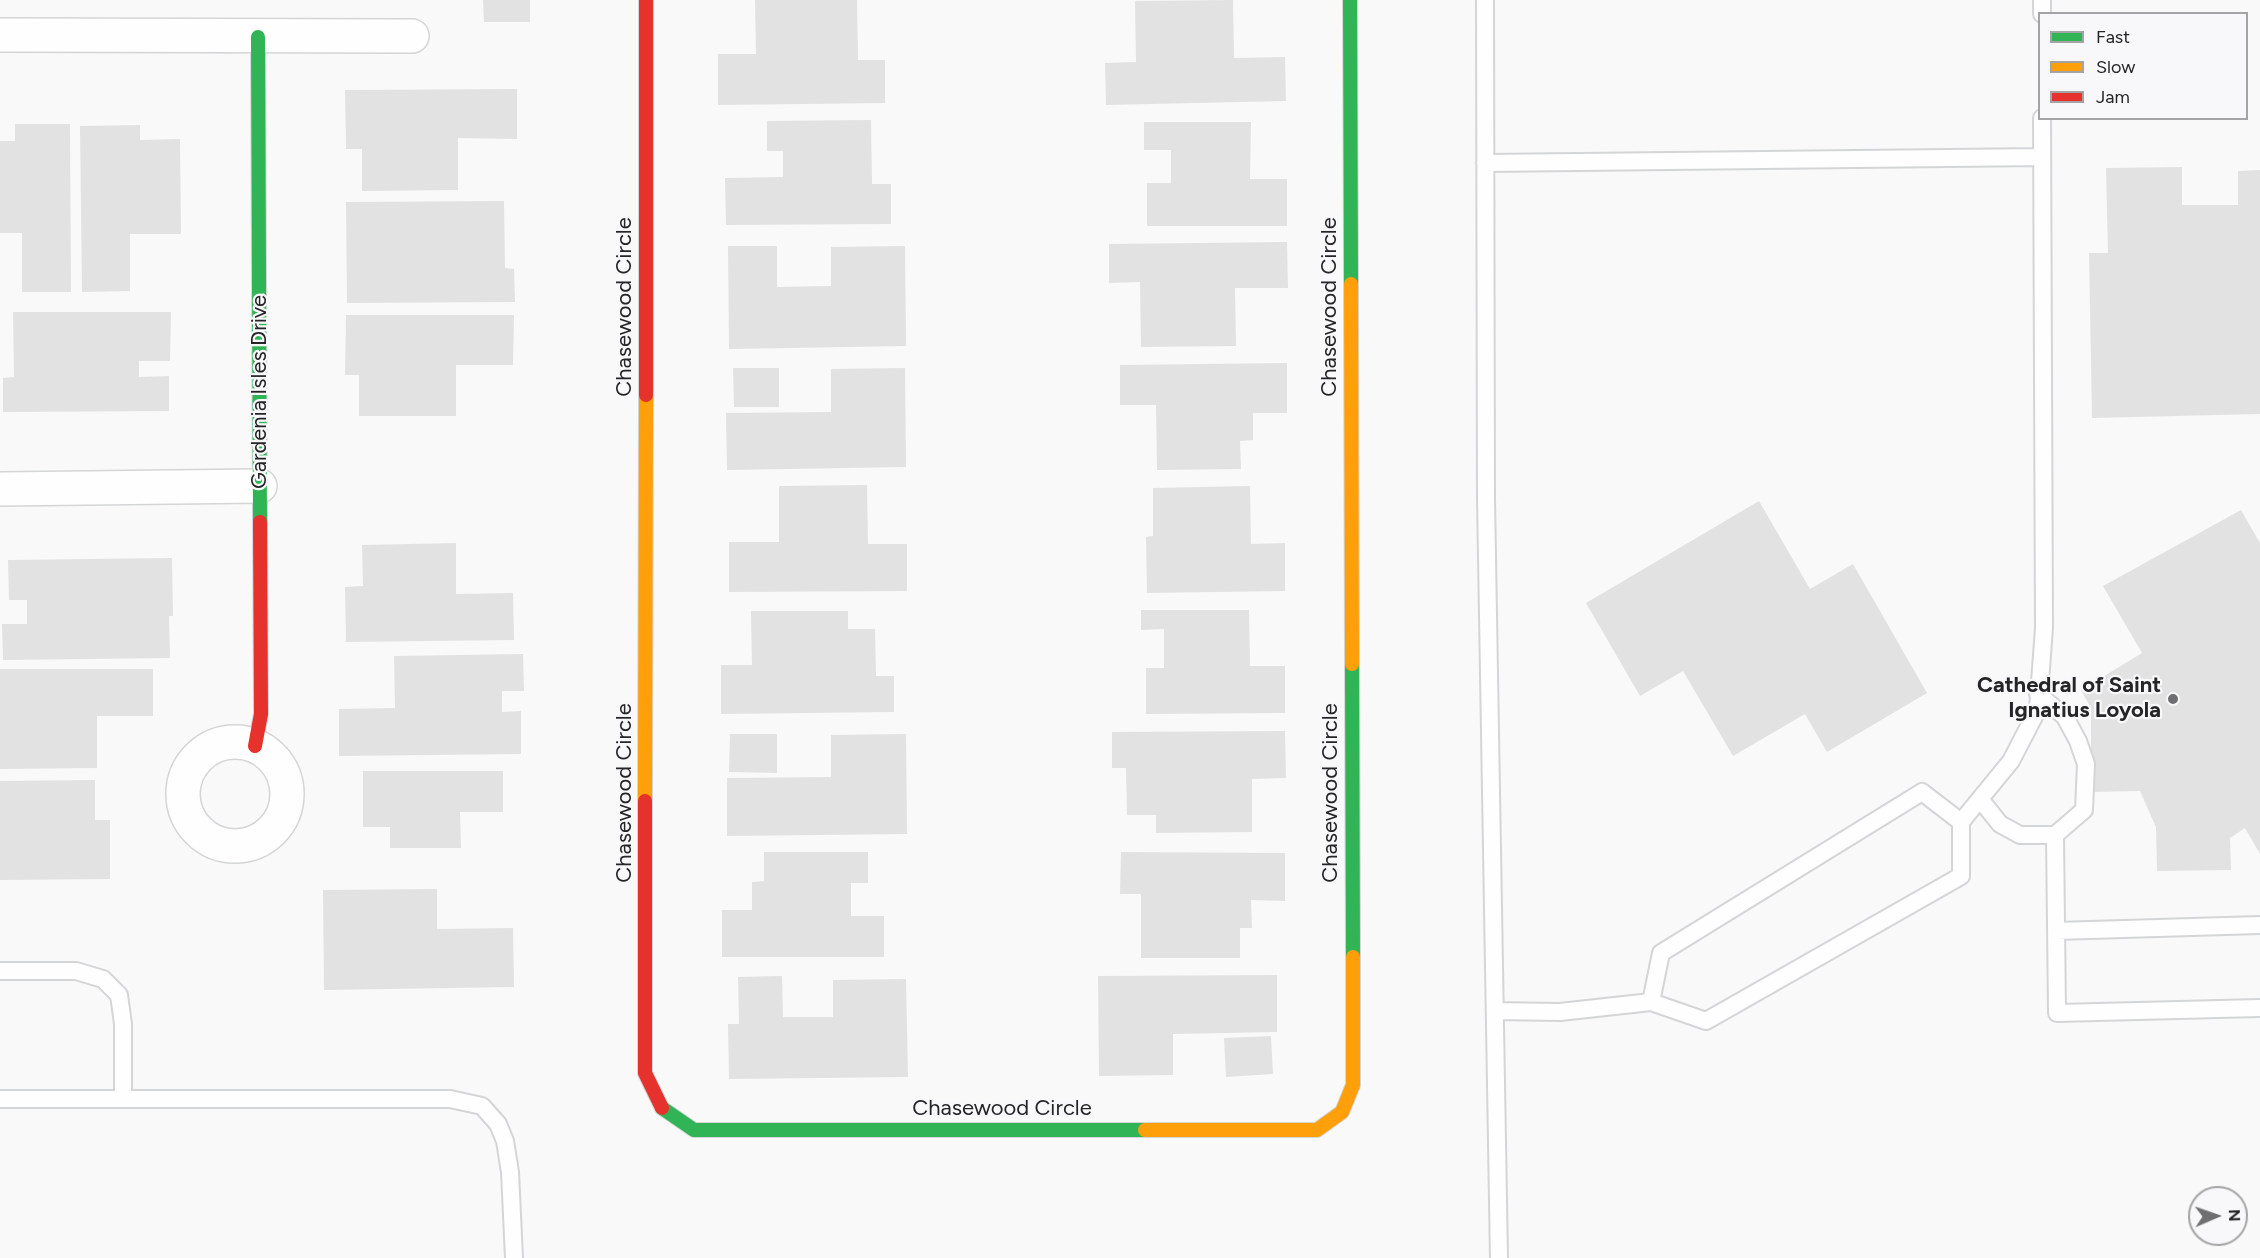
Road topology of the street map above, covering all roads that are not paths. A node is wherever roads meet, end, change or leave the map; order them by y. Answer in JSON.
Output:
{"nodes":[{"id":1,"x":646,"y":0,"type":"edge"},
{"id":2,"x":1350,"y":0,"type":"edge"},
{"id":3,"x":1485,"y":0,"type":"edge"},
{"id":4,"x":0,"y":35,"type":"edge"},
{"id":5,"x":412,"y":36,"type":"dead end"},
{"id":6,"x":258,"y":37,"type":"junction"},
{"id":7,"x":2042,"y":120,"type":"edge"},
{"id":8,"x":2042,"y":157,"type":"junction"},
{"id":9,"x":1485,"y":163,"type":"junction"},
{"id":10,"x":261,"y":486,"type":"junction"},
{"id":11,"x":0,"y":489,"type":"edge"},
{"id":12,"x":2038,"y":694,"type":"junction"},
{"id":13,"x":255,"y":746,"type":"dead end"},
{"id":14,"x":1980,"y":799,"type":"junction"},
{"id":15,"x":1961,"y":822,"type":"junction"},
{"id":16,"x":2055,"y":835,"type":"junction"},
{"id":17,"x":2260,"y":925,"type":"edge"},
{"id":18,"x":2056,"y":931,"type":"junction"},
{"id":19,"x":0,"y":971,"type":"edge"},
{"id":20,"x":1651,"y":1002,"type":"junction"},
{"id":21,"x":2260,"y":1008,"type":"edge"},
{"id":22,"x":1495,"y":1011,"type":"junction"},
{"id":23,"x":0,"y":1099,"type":"edge"},
{"id":24,"x":123,"y":1099,"type":"junction"},
{"id":25,"x":514,"y":1258,"type":"edge"},
{"id":26,"x":1500,"y":1258,"type":"edge"}],
"edges":[{"from":1,"to":2,"type":"street","name":"Chasewood Circle"},
{"from":3,"to":9,"type":"lane"},
{"from":4,"to":6,"type":"street"},
{"from":5,"to":6,"type":"street"},
{"from":6,"to":10,"type":"street","name":"Gardenia Isles Drive"},
{"from":7,"to":8,"type":"lane"},
{"from":8,"to":9,"type":"lane"},
{"from":8,"to":12,"type":"lane"},
{"from":9,"to":22,"type":"lane"},
{"from":10,"to":11,"type":"street"},
{"from":10,"to":13,"type":"street","name":"Gardenia Isles Drive"},
{"from":12,"to":14,"type":"lane"},
{"from":12,"to":16,"type":"lane"},
{"from":14,"to":15,"type":"lane"},
{"from":14,"to":16,"type":"lane"},
{"from":15,"to":20,"type":"lane"},
{"from":15,"to":20,"type":"lane"},
{"from":16,"to":18,"type":"lane"},
{"from":17,"to":18,"type":"lane"},
{"from":18,"to":21,"type":"lane"},
{"from":19,"to":24,"type":"lane"},
{"from":20,"to":22,"type":"lane"},
{"from":22,"to":26,"type":"lane"},
{"from":23,"to":24,"type":"lane"},
{"from":24,"to":25,"type":"lane"}]}
